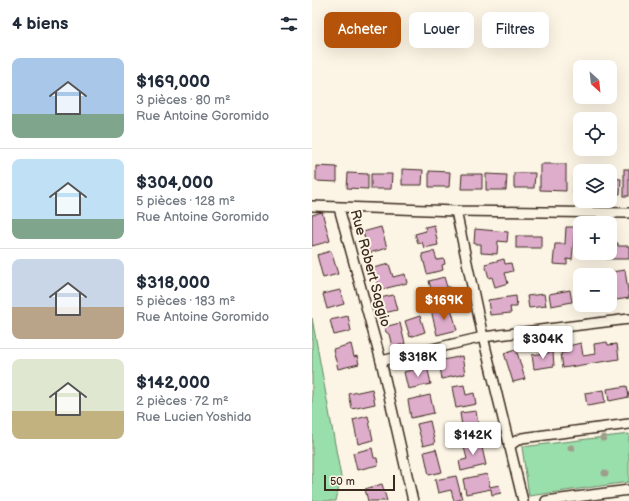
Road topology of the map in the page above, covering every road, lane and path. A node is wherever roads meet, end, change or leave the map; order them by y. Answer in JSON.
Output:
{"nodes":[{"id":1,"x":312,"y":206,"type":"edge"},
{"id":2,"x":339,"y":208,"type":"junction"},
{"id":3,"x":456,"y":211,"type":"junction"},
{"id":4,"x":629,"y":213,"type":"edge"},
{"id":5,"x":629,"y":319,"type":"edge"},
{"id":6,"x":482,"y":336,"type":"junction"},
{"id":7,"x":381,"y":361,"type":"junction"},
{"id":8,"x":629,"y":424,"type":"edge"},
{"id":9,"x":509,"y":446,"type":"junction"},
{"id":10,"x":629,"y":490,"type":"edge"},
{"id":11,"x":413,"y":501,"type":"edge"},
{"id":12,"x":523,"y":501,"type":"edge"},
{"id":13,"x":546,"y":501,"type":"edge"}],
"edges":[{"from":1,"to":2,"type":"street"},
{"from":2,"to":3,"type":"street","name":"Rue Robert Saggio"},
{"from":2,"to":7,"type":"street","name":"Rue Robert Saggio"},
{"from":3,"to":4,"type":"street","name":"Rue Robert Saggio"},
{"from":3,"to":6,"type":"street"},
{"from":5,"to":6,"type":"street"},
{"from":6,"to":7,"type":"street"},
{"from":6,"to":9,"type":"street"},
{"from":7,"to":11,"type":"street","name":"Rue Robert Saggio"},
{"from":8,"to":9,"type":"street"},
{"from":9,"to":12,"type":"street"},
{"from":10,"to":13,"type":"street"}]}
